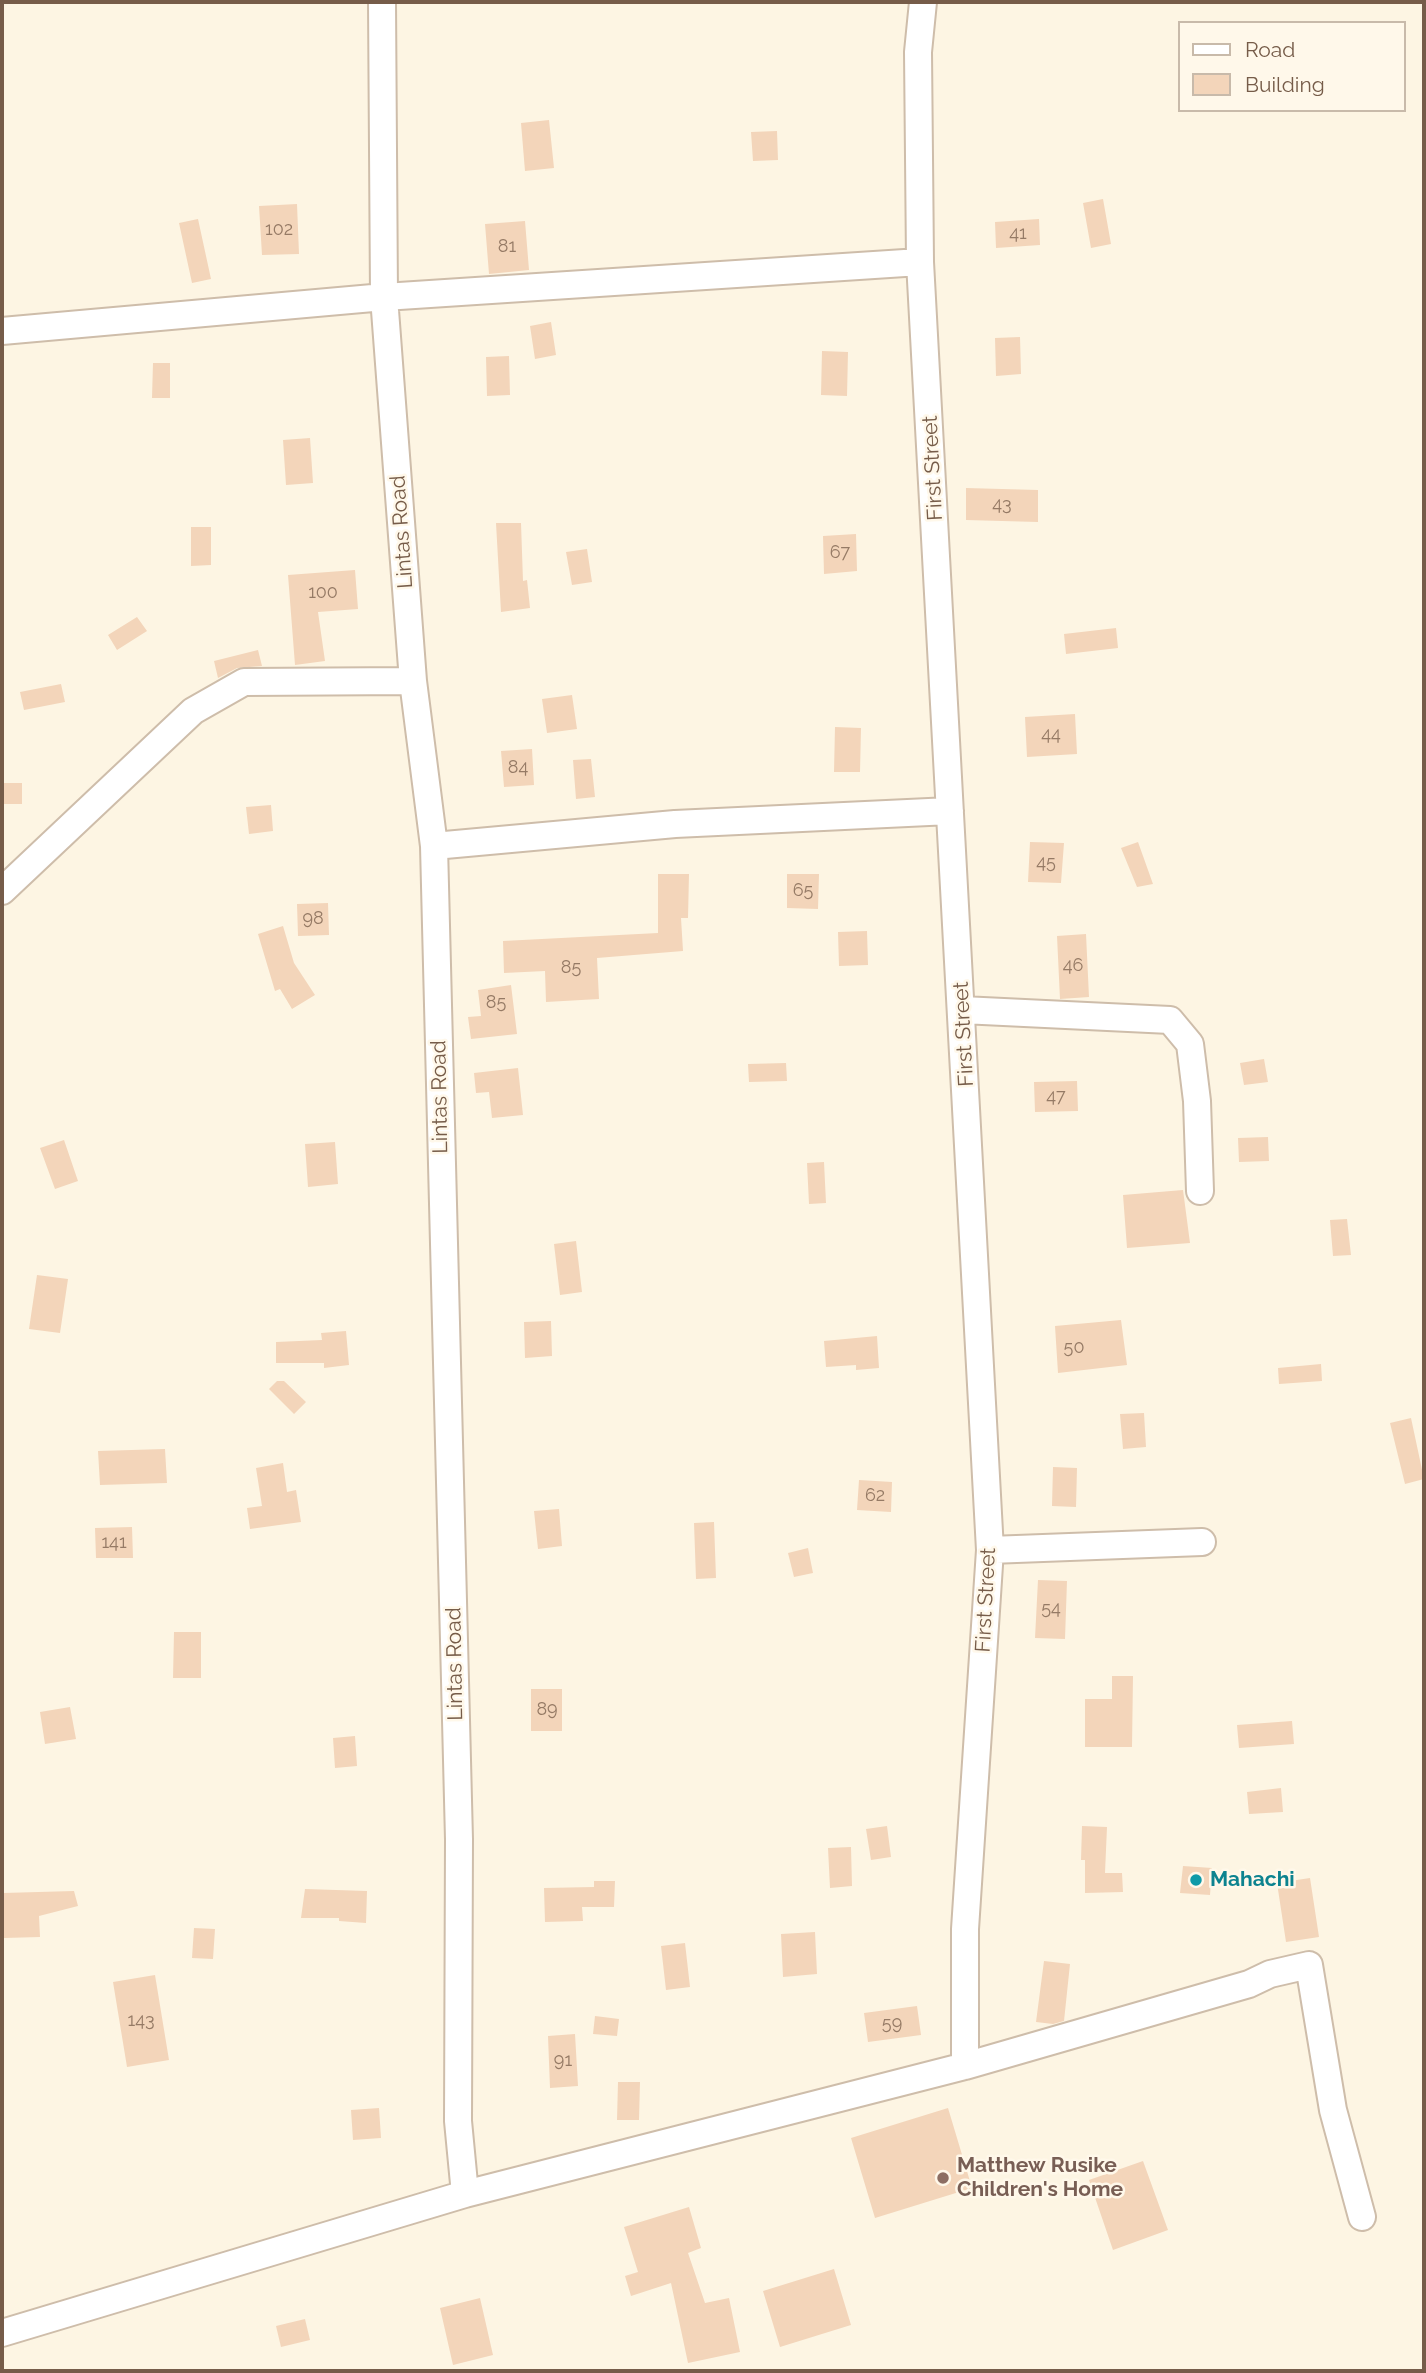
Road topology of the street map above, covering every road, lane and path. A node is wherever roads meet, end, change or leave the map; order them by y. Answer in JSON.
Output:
{"nodes":[{"id":1,"x":382,"y":2,"type":"edge"},
{"id":2,"x":923,"y":2,"type":"edge"},
{"id":3,"x":920,"y":262,"type":"junction"},
{"id":4,"x":384,"y":297,"type":"junction"},
{"id":5,"x":2,"y":331,"type":"edge"},
{"id":6,"x":412,"y":681,"type":"junction"},
{"id":7,"x":950,"y":811,"type":"junction"},
{"id":8,"x":434,"y":846,"type":"junction"},
{"id":9,"x":2,"y":891,"type":"edge"},
{"id":10,"x":962,"y":1010,"type":"junction"},
{"id":11,"x":1200,"y":1191,"type":"dead end"},
{"id":12,"x":1202,"y":1542,"type":"dead end"},
{"id":13,"x":990,"y":1550,"type":"junction"},
{"id":14,"x":965,"y":2066,"type":"junction"},
{"id":15,"x":465,"y":2194,"type":"junction"},
{"id":16,"x":1362,"y":2217,"type":"dead end"},
{"id":17,"x":2,"y":2333,"type":"edge"}],
"edges":[{"from":1,"to":4,"type":"street","name":"Lintas Road"},
{"from":2,"to":3,"type":"street","name":"First Street"},
{"from":3,"to":4,"type":"street"},
{"from":3,"to":7,"type":"street","name":"First Street"},
{"from":4,"to":5,"type":"street"},
{"from":4,"to":6,"type":"street","name":"Lintas Road"},
{"from":6,"to":8,"type":"street","name":"Lintas Road"},
{"from":6,"to":9,"type":"street"},
{"from":7,"to":8,"type":"street"},
{"from":7,"to":10,"type":"street","name":"First Street"},
{"from":8,"to":15,"type":"street","name":"Lintas Road"},
{"from":10,"to":11,"type":"street"},
{"from":10,"to":13,"type":"street","name":"First Street"},
{"from":12,"to":13,"type":"street"},
{"from":13,"to":14,"type":"street","name":"First Street"},
{"from":14,"to":15,"type":"street"},
{"from":14,"to":16,"type":"street"},
{"from":15,"to":17,"type":"street"}]}
